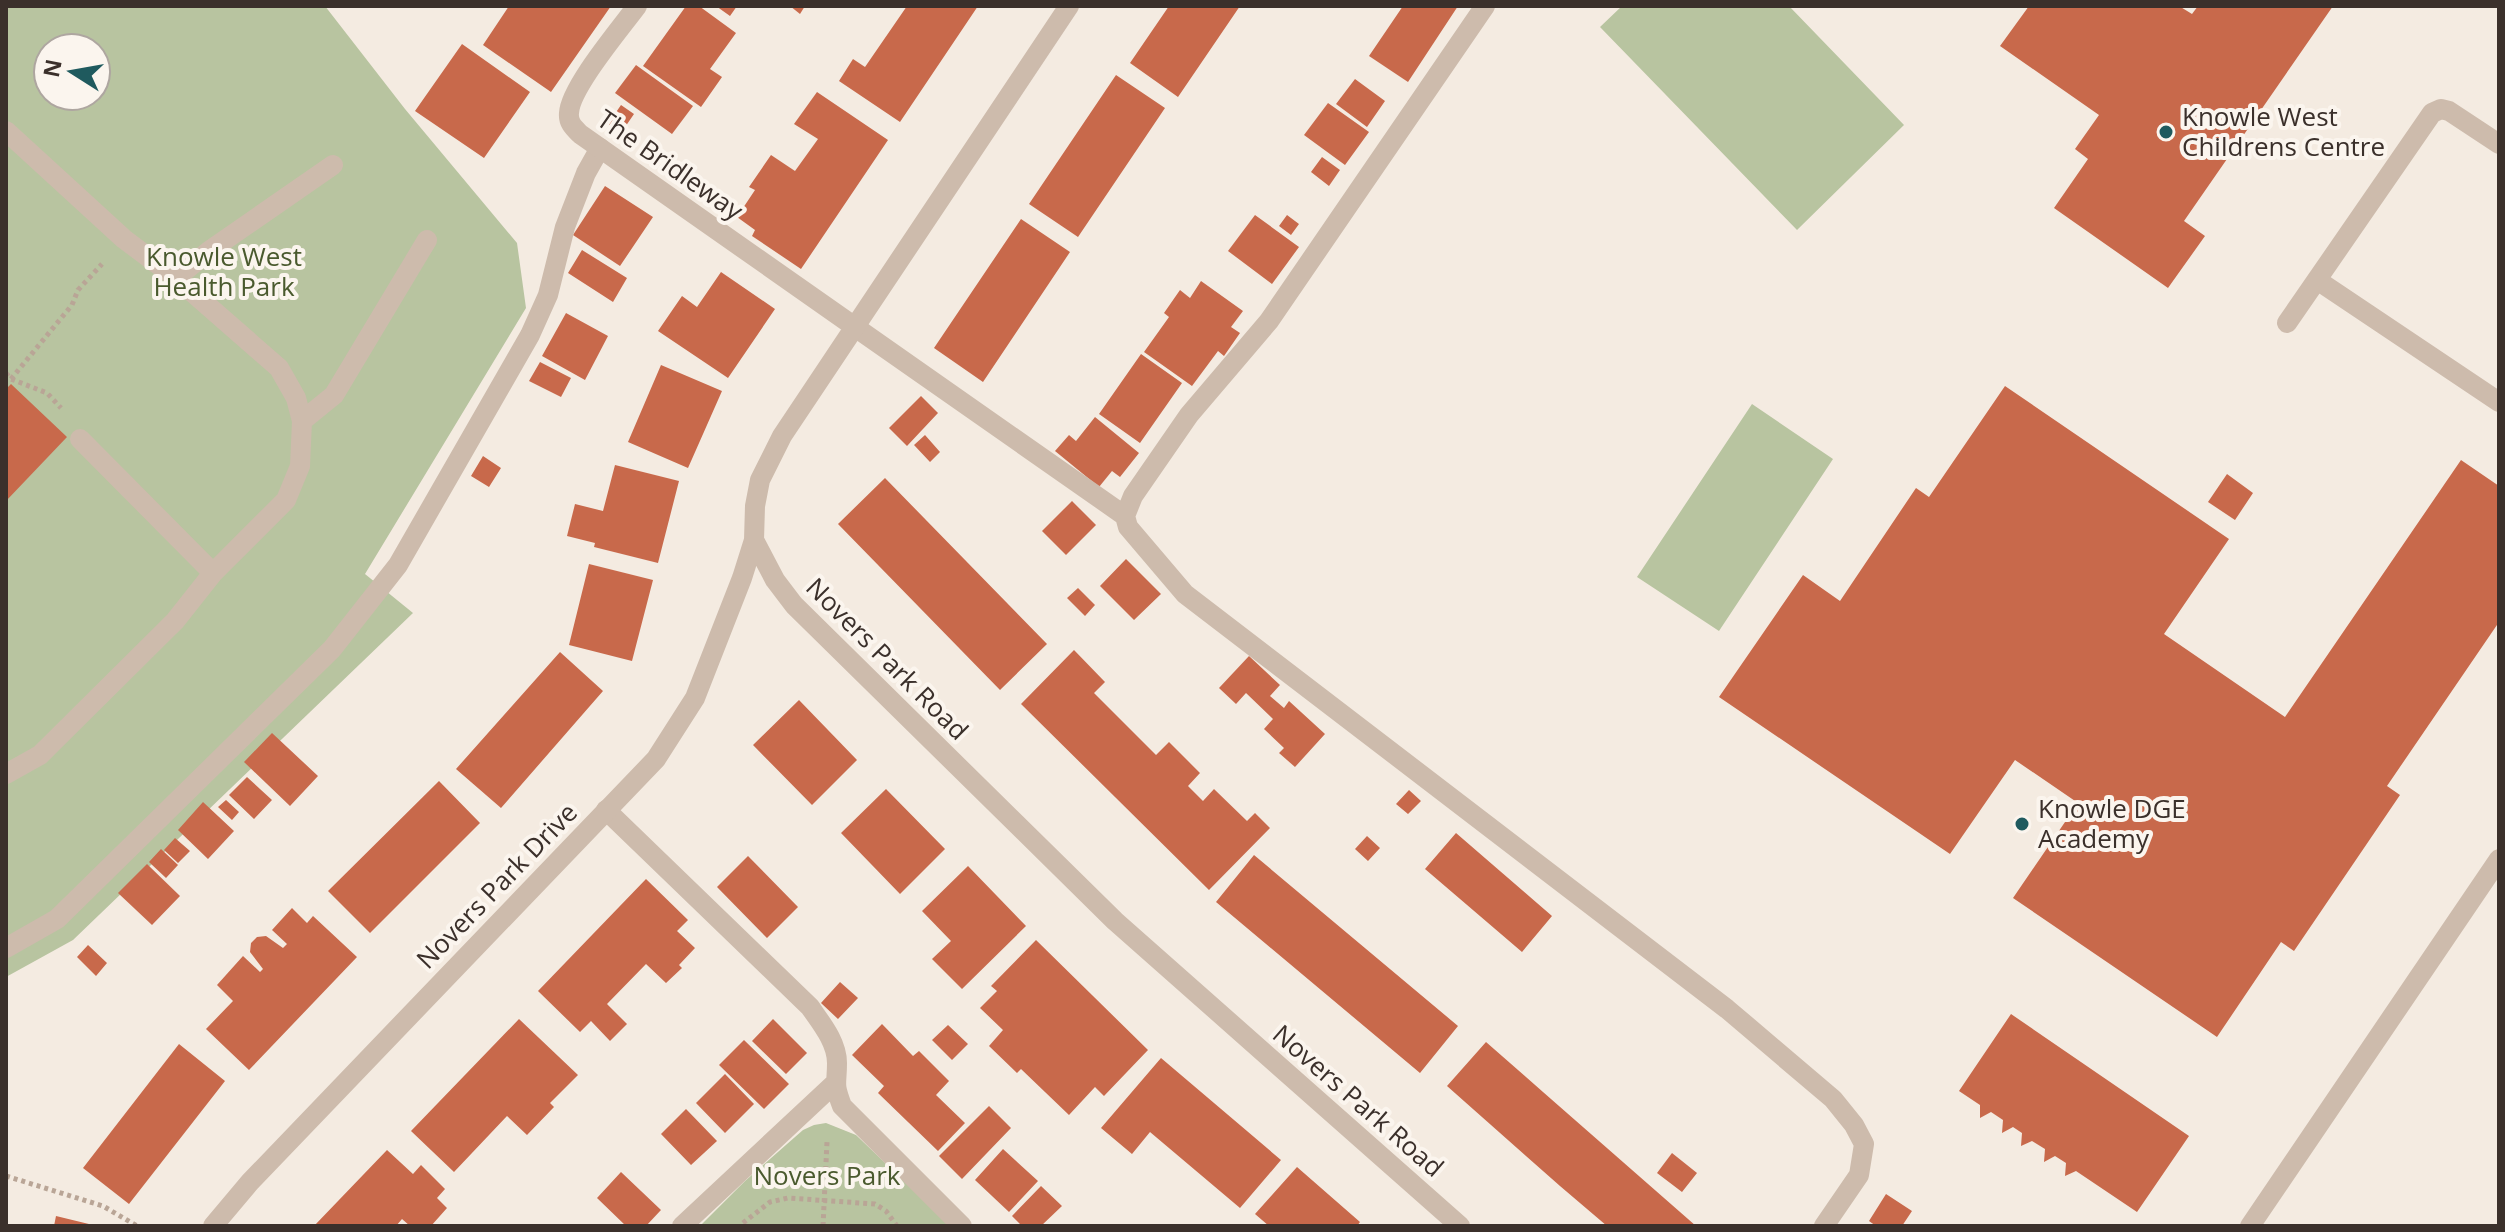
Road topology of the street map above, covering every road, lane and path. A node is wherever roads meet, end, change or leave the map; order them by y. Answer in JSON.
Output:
{"nodes":[{"id":1,"x":637,"y":6,"type":"edge"},
{"id":2,"x":1069,"y":6,"type":"edge"},
{"id":3,"x":1485,"y":6,"type":"edge"},
{"id":4,"x":6,"y":131,"type":"edge"},
{"id":5,"x":2499,"y":144,"type":"edge"},
{"id":6,"x":600,"y":148,"type":"junction"},
{"id":7,"x":333,"y":165,"type":"dead end"},
{"id":8,"x":124,"y":239,"type":"junction"},
{"id":9,"x":427,"y":240,"type":"dead end"},
{"id":10,"x":176,"y":278,"type":"junction"},
{"id":11,"x":2317,"y":280,"type":"junction"},
{"id":12,"x":2287,"y":323,"type":"dead end"},
{"id":13,"x":855,"y":327,"type":"junction"},
{"id":14,"x":6,"y":373,"type":"edge"},
{"id":15,"x":11,"y":379,"type":"junction"},
{"id":16,"x":2499,"y":402,"type":"edge"},
{"id":17,"x":302,"y":421,"type":"junction"},
{"id":18,"x":80,"y":439,"type":"joint"},
{"id":19,"x":1125,"y":516,"type":"junction"},
{"id":20,"x":754,"y":540,"type":"junction"},
{"id":21,"x":213,"y":573,"type":"junction"},
{"id":22,"x":6,"y":774,"type":"edge"},
{"id":23,"x":606,"y":810,"type":"junction"},
{"id":24,"x":2499,"y":859,"type":"edge"},
{"id":25,"x":6,"y":948,"type":"edge"},
{"id":26,"x":831,"y":1087,"type":"junction"},
{"id":27,"x":6,"y":1176,"type":"edge"},
{"id":28,"x":824,"y":1199,"type":"junction"},
{"id":29,"x":137,"y":1226,"type":"edge"},
{"id":30,"x":213,"y":1226,"type":"edge"},
{"id":31,"x":682,"y":1226,"type":"edge"},
{"id":32,"x":739,"y":1226,"type":"edge"},
{"id":33,"x":823,"y":1226,"type":"edge"},
{"id":34,"x":897,"y":1226,"type":"edge"},
{"id":35,"x":962,"y":1226,"type":"edge"},
{"id":36,"x":1460,"y":1226,"type":"edge"},
{"id":37,"x":1824,"y":1226,"type":"edge"},
{"id":38,"x":2250,"y":1226,"type":"edge"}],
"edges":[{"from":1,"to":6,"type":"street","name":"The Bridleway"},
{"from":2,"to":13,"type":"street"},
{"from":3,"to":19,"type":"street"},
{"from":4,"to":8,"type":"street"},
{"from":5,"to":11,"type":"street"},
{"from":6,"to":13,"type":"street","name":"The Bridleway"},
{"from":6,"to":25,"type":"street"},
{"from":7,"to":10,"type":"street"},
{"from":8,"to":10,"type":"street"},
{"from":8,"to":15,"type":"path"},
{"from":9,"to":17,"type":"street"},
{"from":10,"to":17,"type":"street"},
{"from":11,"to":12,"type":"street"},
{"from":11,"to":16,"type":"street"},
{"from":13,"to":19,"type":"street","name":"The Bridleway"},
{"from":13,"to":20,"type":"street"},
{"from":14,"to":15,"type":"path"},
{"from":15,"to":18,"type":"path"},
{"from":17,"to":21,"type":"street"},
{"from":18,"to":21,"type":"street"},
{"from":19,"to":37,"type":"street"},
{"from":20,"to":23,"type":"street","name":"Novers Park Drive"},
{"from":20,"to":36,"type":"street","name":"Novers Park Road"},
{"from":21,"to":22,"type":"street"},
{"from":23,"to":26,"type":"street"},
{"from":23,"to":30,"type":"street","name":"Novers Park Drive"},
{"from":24,"to":38,"type":"street"},
{"from":26,"to":28,"type":"path"},
{"from":26,"to":31,"type":"street"},
{"from":26,"to":35,"type":"street"},
{"from":27,"to":29,"type":"path"},
{"from":28,"to":32,"type":"path"},
{"from":28,"to":33,"type":"path"},
{"from":28,"to":34,"type":"path"}]}
